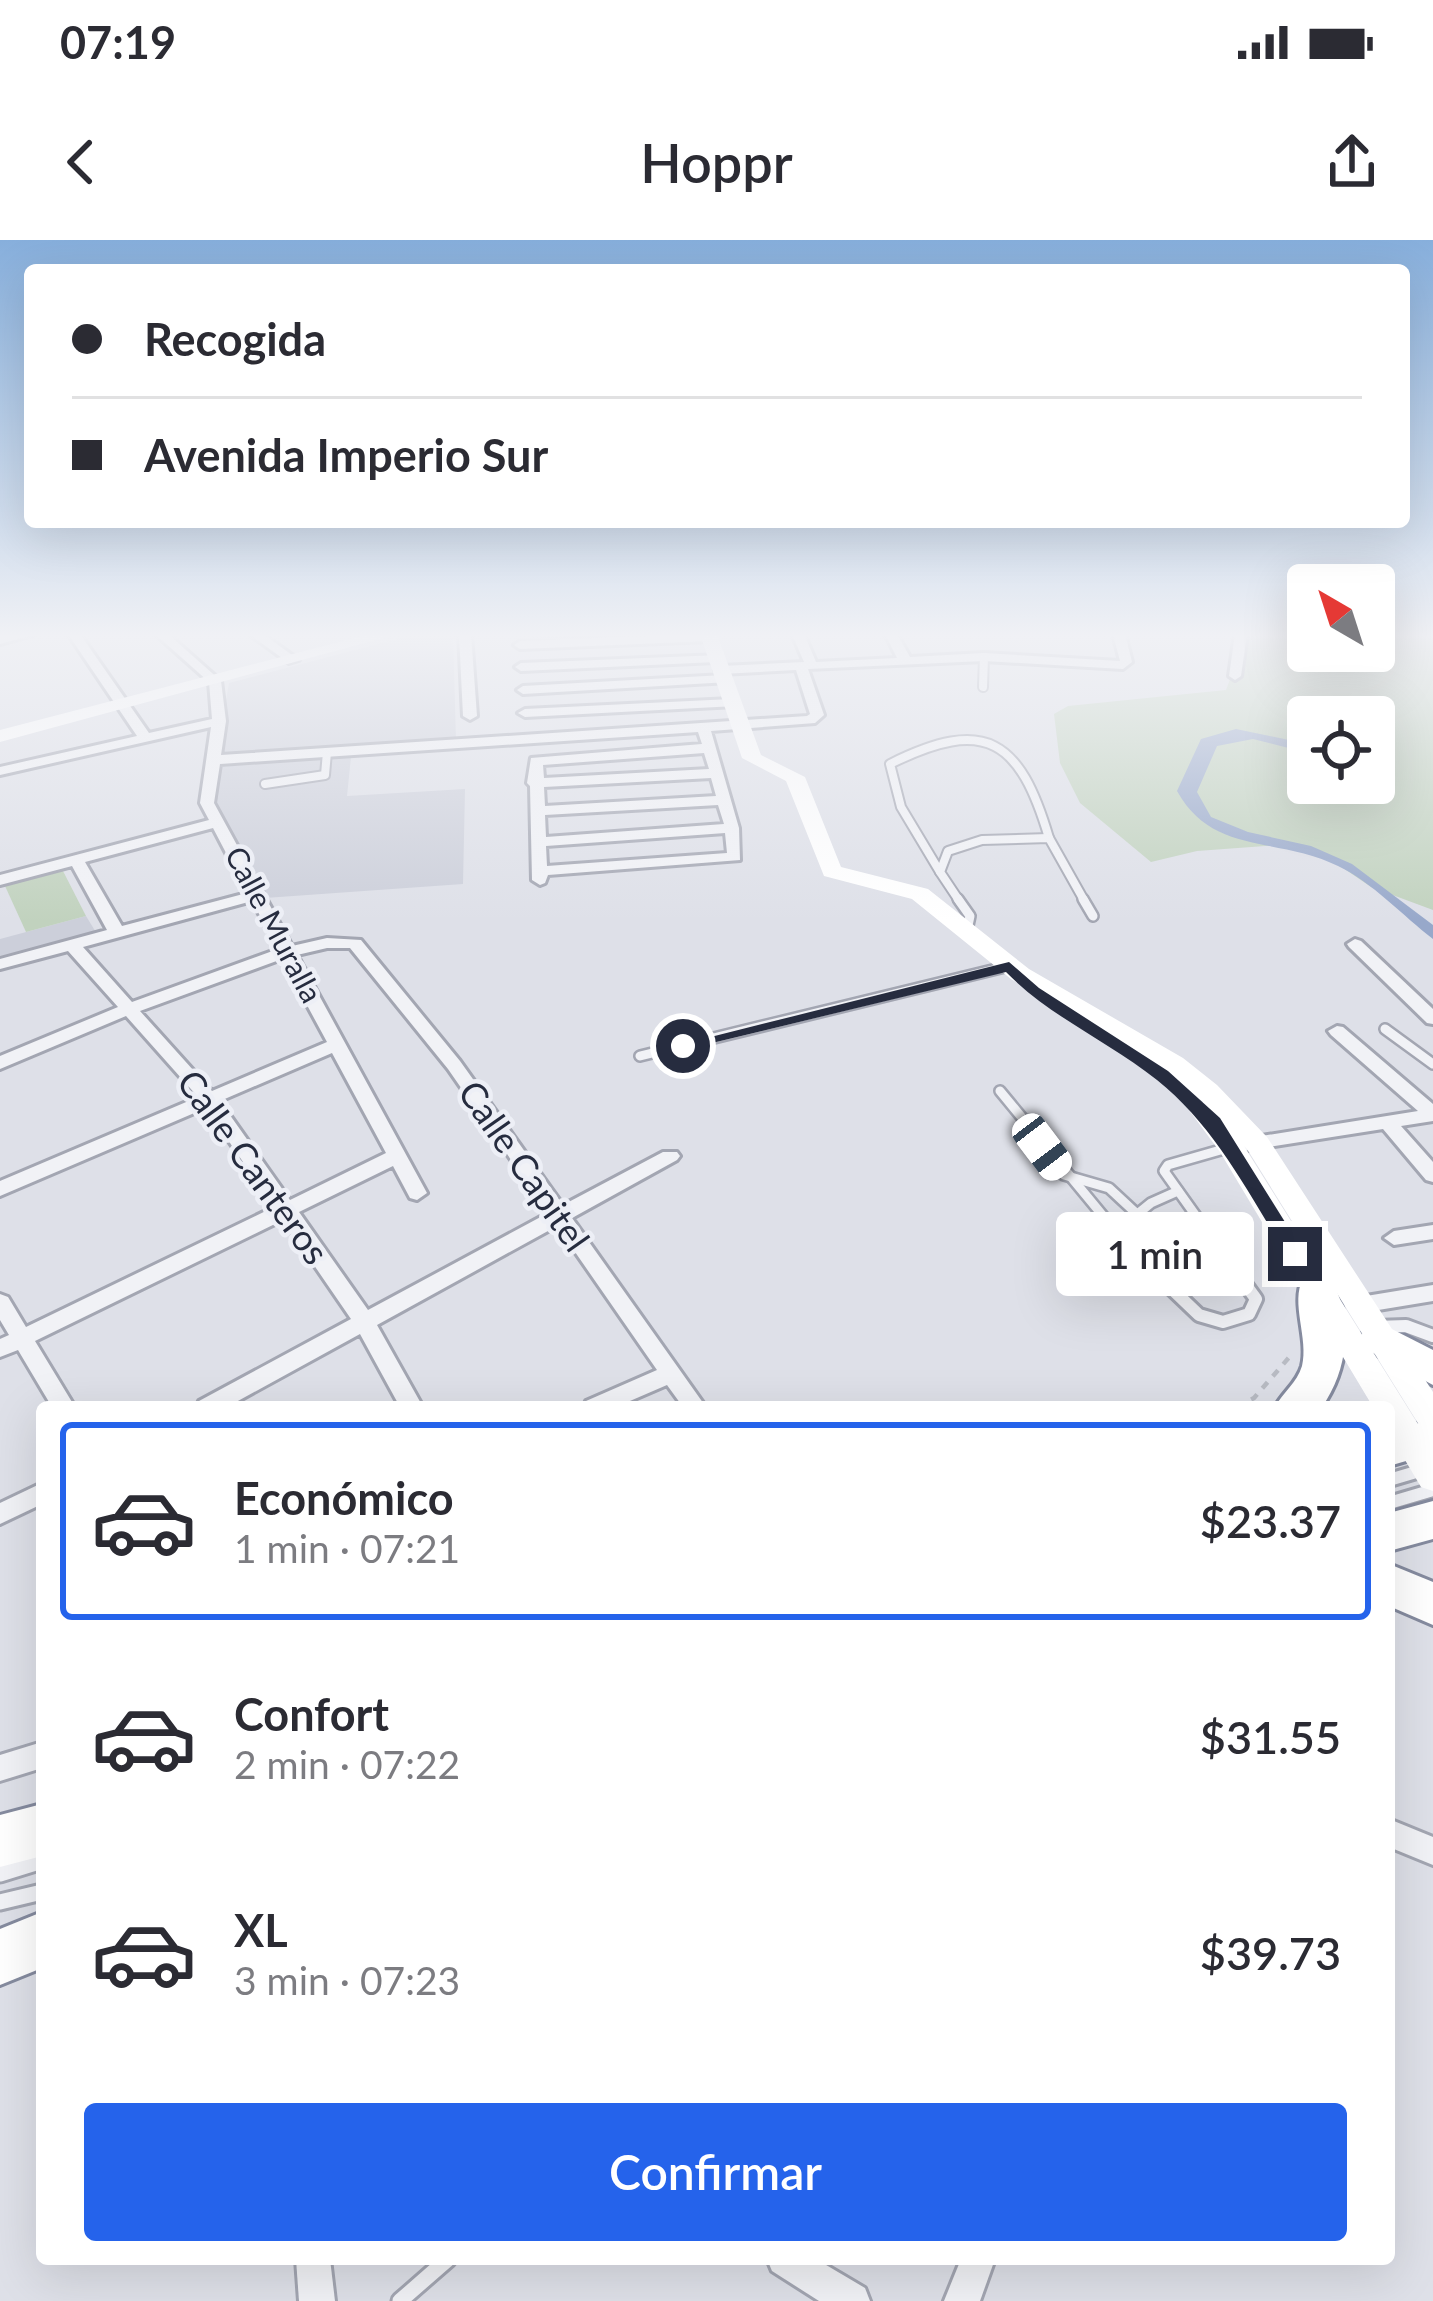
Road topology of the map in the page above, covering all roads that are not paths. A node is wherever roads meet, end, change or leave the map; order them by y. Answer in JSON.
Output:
{"nodes":[{"id":1,"x":146,"y":730,"type":"edge"},
{"id":2,"x":194,"y":730,"type":"edge"},
{"id":3,"x":217,"y":730,"type":"edge"},
{"id":4,"x":526,"y":730,"type":"edge"},
{"id":5,"x":666,"y":730,"type":"edge"},
{"id":6,"x":705,"y":730,"type":"edge"},
{"id":7,"x":741,"y":730,"type":"edge"},
{"id":8,"x":616,"y":733,"type":"junction"},
{"id":9,"x":527,"y":738,"type":"junction"},
{"id":10,"x":158,"y":742,"type":"junction"},
{"id":11,"x":327,"y":752,"type":"junction"},
{"id":12,"x":620,"y":754,"type":"junction"},
{"id":13,"x":752,"y":758,"type":"junction"},
{"id":14,"x":212,"y":760,"type":"junction"},
{"id":15,"x":714,"y":761,"type":"junction"},
{"id":16,"x":0,"y":771,"type":"edge"},
{"id":17,"x":534,"y":783,"type":"junction"},
{"id":18,"x":266,"y":784,"type":"dead end"},
{"id":19,"x":723,"y":800,"type":"junction"},
{"id":20,"x":536,"y":811,"type":"junction"},
{"id":21,"x":218,"y":822,"type":"junction"},
{"id":22,"x":732,"y":828,"type":"junction"},
{"id":23,"x":1049,"y":838,"type":"junction"},
{"id":24,"x":538,"y":842,"type":"junction"},
{"id":25,"x":0,"y":861,"type":"edge"},
{"id":26,"x":77,"y":861,"type":"junction"},
{"id":27,"x":940,"y":872,"type":"junction"},
{"id":28,"x":6,"y":878,"type":"edge"},
{"id":29,"x":256,"y":895,"type":"junction"},
{"id":30,"x":1093,"y":916,"type":"dead end"},
{"id":31,"x":967,"y":930,"type":"junction"},
{"id":32,"x":116,"y":932,"type":"junction"},
{"id":33,"x":71,"y":944,"type":"junction"},
{"id":34,"x":1355,"y":944,"type":"dead end"},
{"id":35,"x":286,"y":950,"type":"junction"},
{"id":36,"x":0,"y":964,"type":"edge"},
{"id":37,"x":1014,"y":970,"type":"junction"},
{"id":38,"x":131,"y":1011,"type":"junction"},
{"id":39,"x":1433,"y":1019,"type":"edge"},
{"id":40,"x":1385,"y":1029,"type":"dead end"},
{"id":41,"x":1337,"y":1031,"type":"dead end"},
{"id":42,"x":337,"y":1044,"type":"junction"},
{"id":43,"x":640,"y":1056,"type":"dead end"},
{"id":44,"x":0,"y":1063,"type":"edge"},
{"id":45,"x":1433,"y":1064,"type":"edge"},
{"id":46,"x":1000,"y":1090,"type":"dead end"},
{"id":47,"x":207,"y":1096,"type":"junction"},
{"id":48,"x":1433,"y":1115,"type":"edge"},
{"id":49,"x":1390,"y":1125,"type":"junction"},
{"id":50,"x":1244,"y":1145,"type":"junction"},
{"id":51,"x":397,"y":1156,"type":"junction"},
{"id":52,"x":670,"y":1156,"type":"dead end"},
{"id":53,"x":1064,"y":1175,"type":"junction"},
{"id":54,"x":1433,"y":1175,"type":"edge"},
{"id":55,"x":0,"y":1189,"type":"edge"},
{"id":56,"x":1178,"y":1191,"type":"junction"},
{"id":57,"x":416,"y":1193,"type":"dead end"},
{"id":58,"x":286,"y":1210,"type":"junction"},
{"id":59,"x":1137,"y":1214,"type":"junction"},
{"id":60,"x":558,"y":1216,"type":"junction"},
{"id":61,"x":1433,"y":1232,"type":"edge"},
{"id":62,"x":1114,"y":1233,"type":"junction"},
{"id":63,"x":1394,"y":1238,"type":"dead end"},
{"id":64,"x":1317,"y":1289,"type":"junction"},
{"id":65,"x":1433,"y":1293,"type":"edge"},
{"id":66,"x":0,"y":1302,"type":"edge"},
{"id":67,"x":364,"y":1322,"type":"junction"},
{"id":68,"x":1371,"y":1323,"type":"junction"},
{"id":69,"x":1433,"y":1336,"type":"edge"},
{"id":70,"x":11,"y":1344,"type":"edge"},
{"id":71,"x":1433,"y":1370,"type":"edge"},
{"id":72,"x":668,"y":1375,"type":"junction"},
{"id":73,"x":59,"y":1401,"type":"edge"},
{"id":74,"x":217,"y":1401,"type":"edge"},
{"id":75,"x":409,"y":1401,"type":"edge"},
{"id":76,"x":607,"y":1401,"type":"edge"},
{"id":77,"x":690,"y":1401,"type":"edge"},
{"id":78,"x":1301,"y":1401,"type":"edge"},
{"id":79,"x":1389,"y":1401,"type":"edge"},
{"id":80,"x":1395,"y":1411,"type":"edge"},
{"id":81,"x":1424,"y":1456,"type":"edge"},
{"id":82,"x":1395,"y":1476,"type":"edge"},
{"id":83,"x":1395,"y":1495,"type":"edge"},
{"id":84,"x":36,"y":1496,"type":"edge"},
{"id":85,"x":0,"y":1514,"type":"edge"},
{"id":86,"x":1433,"y":1520,"type":"edge"},
{"id":87,"x":1395,"y":1530,"type":"edge"},
{"id":88,"x":1395,"y":1587,"type":"edge"},
{"id":89,"x":1433,"y":1604,"type":"edge"},
{"id":90,"x":36,"y":1757,"type":"edge"},
{"id":91,"x":0,"y":1768,"type":"edge"},
{"id":92,"x":36,"y":1831,"type":"edge"},
{"id":93,"x":1395,"y":1835,"type":"edge"},
{"id":94,"x":0,"y":1840,"type":"edge"},
{"id":95,"x":1433,"y":1851,"type":"edge"},
{"id":96,"x":36,"y":1864,"type":"edge"},
{"id":97,"x":0,"y":1874,"type":"edge"},
{"id":98,"x":36,"y":1893,"type":"edge"},
{"id":99,"x":0,"y":1902,"type":"edge"},
{"id":100,"x":36,"y":1927,"type":"edge"},
{"id":101,"x":0,"y":1936,"type":"edge"},
{"id":102,"x":36,"y":1942,"type":"edge"},
{"id":103,"x":0,"y":1957,"type":"edge"},
{"id":104,"x":314,"y":2265,"type":"edge"},
{"id":105,"x":441,"y":2265,"type":"edge"},
{"id":106,"x":794,"y":2265,"type":"edge"},
{"id":107,"x":976,"y":2265,"type":"edge"},
{"id":108,"x":317,"y":2301,"type":"edge"},
{"id":109,"x":400,"y":2301,"type":"edge"},
{"id":110,"x":852,"y":2301,"type":"edge"},
{"id":111,"x":962,"y":2301,"type":"edge"}],
"edges":[{"from":1,"to":10,"type":"street"},
{"from":2,"to":10,"type":"street"},
{"from":3,"to":14,"type":"street","name":"Calle Muralla"},
{"from":4,"to":9,"type":"street"},
{"from":5,"to":8,"type":"street"},
{"from":6,"to":15,"type":"street"},
{"from":7,"to":13,"type":"street"},
{"from":8,"to":9,"type":"street"},
{"from":8,"to":12,"type":"street"},
{"from":9,"to":11,"type":"street"},
{"from":10,"to":16,"type":"street"},
{"from":11,"to":14,"type":"street"},
{"from":11,"to":18,"type":"lane"},
{"from":12,"to":15,"type":"street"},
{"from":12,"to":17,"type":"street"},
{"from":13,"to":15,"type":"street"},
{"from":13,"to":31,"type":"street"},
{"from":14,"to":21,"type":"street","name":"Calle Muralla"},
{"from":15,"to":17,"type":"street"},
{"from":15,"to":19,"type":"street"},
{"from":17,"to":20,"type":"street"},
{"from":19,"to":20,"type":"street"},
{"from":19,"to":22,"type":"street"},
{"from":20,"to":24,"type":"street"},
{"from":21,"to":26,"type":"street"},
{"from":21,"to":29,"type":"street","name":"Calle Muralla"},
{"from":22,"to":24,"type":"street"},
{"from":22,"to":24,"type":"street"},
{"from":23,"to":27,"type":"lane"},
{"from":23,"to":27,"type":"lane"},
{"from":23,"to":30,"type":"lane"},
{"from":25,"to":28,"type":"street"},
{"from":26,"to":28,"type":"street"},
{"from":26,"to":32,"type":"street"},
{"from":27,"to":31,"type":"lane"},
{"from":29,"to":32,"type":"street"},
{"from":29,"to":35,"type":"street","name":"Calle Muralla"},
{"from":31,"to":37,"type":"street"},
{"from":32,"to":33,"type":"street"},
{"from":33,"to":36,"type":"street"},
{"from":33,"to":38,"type":"street","name":"Calle Canteros"},
{"from":34,"to":39,"type":"street"},
{"from":35,"to":38,"type":"street"},
{"from":35,"to":42,"type":"street","name":"Calle Muralla"},
{"from":35,"to":60,"type":"street","name":"Calle Capitel"},
{"from":37,"to":43,"type":"lane"},
{"from":37,"to":50,"type":"street"},
{"from":38,"to":44,"type":"street"},
{"from":38,"to":47,"type":"street","name":"Calle Canteros"},
{"from":40,"to":45,"type":"lane"},
{"from":41,"to":48,"type":"street"},
{"from":42,"to":47,"type":"street"},
{"from":42,"to":51,"type":"street","name":"Calle Muralla"},
{"from":46,"to":53,"type":"lane"},
{"from":47,"to":55,"type":"street"},
{"from":47,"to":58,"type":"street","name":"Calle Canteros"},
{"from":48,"to":49,"type":"street"},
{"from":49,"to":50,"type":"street"},
{"from":49,"to":54,"type":"street"},
{"from":50,"to":56,"type":"lane"},
{"from":50,"to":64,"type":"street"},
{"from":50,"to":68,"type":"street"},
{"from":51,"to":57,"type":"street","name":"Calle Muralla"},
{"from":51,"to":58,"type":"street"},
{"from":52,"to":60,"type":"street"},
{"from":53,"to":59,"type":"lane"},
{"from":53,"to":62,"type":"lane"},
{"from":56,"to":59,"type":"lane"},
{"from":56,"to":62,"type":"lane"},
{"from":58,"to":67,"type":"street","name":"Calle Canteros"},
{"from":58,"to":70,"type":"street"},
{"from":59,"to":62,"type":"lane"},
{"from":60,"to":67,"type":"street"},
{"from":60,"to":72,"type":"street","name":"Calle Capitel"},
{"from":61,"to":63,"type":"street"},
{"from":64,"to":78,"type":"highway"},
{"from":64,"to":79,"type":"street"},
{"from":65,"to":68,"type":"street"},
{"from":66,"to":70,"type":"street"},
{"from":67,"to":74,"type":"street"},
{"from":67,"to":75,"type":"street","name":"Calle Canteros"},
{"from":68,"to":69,"type":"lane"},
{"from":68,"to":71,"type":"highway"},
{"from":68,"to":81,"type":"street"},
{"from":70,"to":73,"type":"street"},
{"from":72,"to":76,"type":"street"},
{"from":72,"to":77,"type":"street","name":"Calle Capitel"},
{"from":80,"to":81,"type":"street"},
{"from":81,"to":82,"type":"lane"},
{"from":81,"to":83,"type":"lane"},
{"from":84,"to":85,"type":"street"},
{"from":86,"to":87,"type":"highway"},
{"from":88,"to":89,"type":"highway"},
{"from":90,"to":91,"type":"street"},
{"from":92,"to":94,"type":"highway"},
{"from":93,"to":95,"type":"street"},
{"from":96,"to":97,"type":"lane"},
{"from":98,"to":99,"type":"lane"},
{"from":100,"to":101,"type":"highway"},
{"from":102,"to":103,"type":"highway"},
{"from":104,"to":108,"type":"street"},
{"from":105,"to":109,"type":"lane"},
{"from":106,"to":110,"type":"street"},
{"from":107,"to":111,"type":"street"}]}
